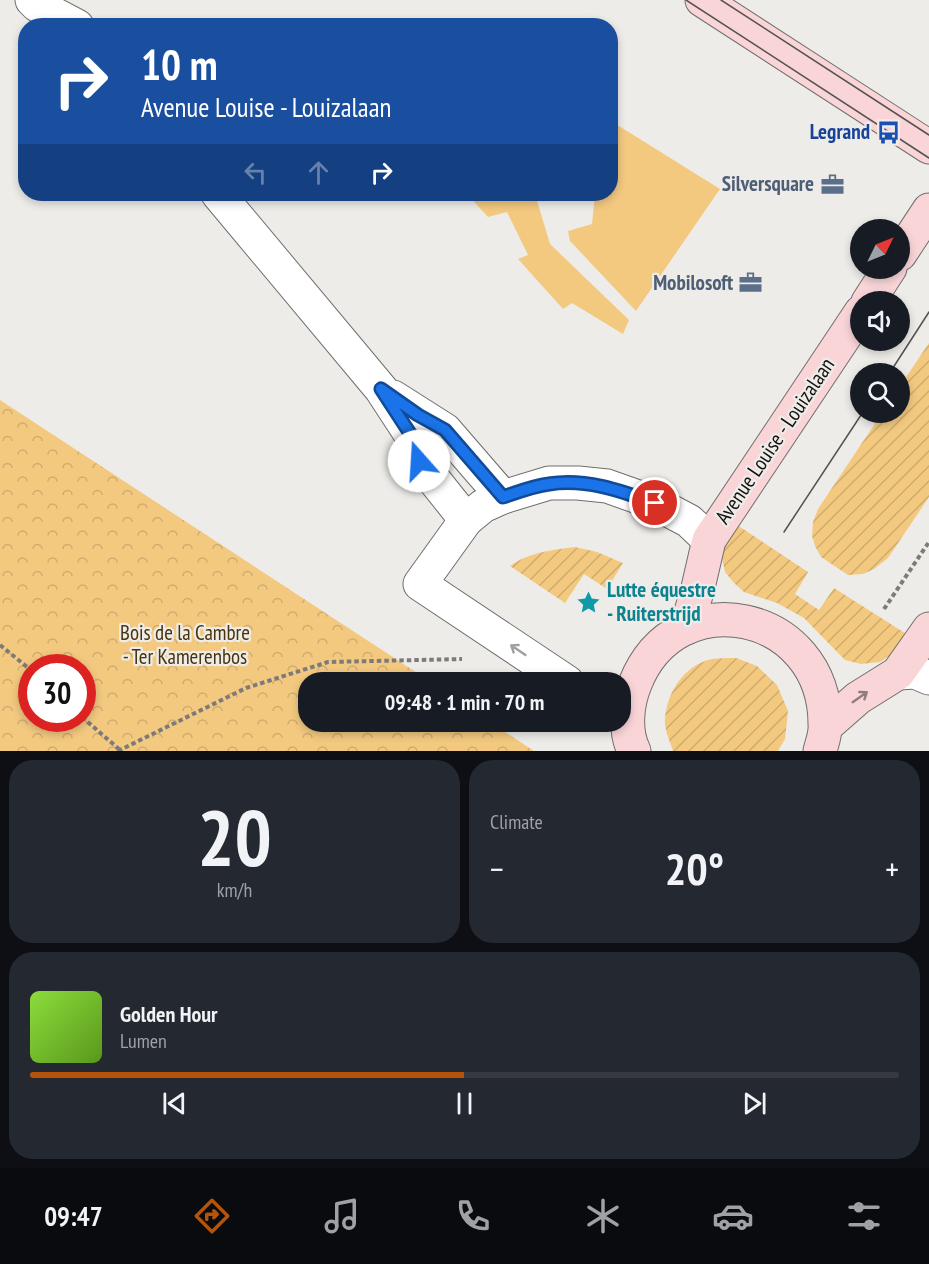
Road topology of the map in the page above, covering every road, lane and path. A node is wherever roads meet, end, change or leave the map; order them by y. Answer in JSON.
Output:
{"nodes":[{"id":1,"x":32,"y":0,"type":"edge"},
{"id":2,"x":69,"y":0,"type":"edge"},
{"id":3,"x":702,"y":0,"type":"edge"},
{"id":4,"x":62,"y":18,"type":"edge"},
{"id":5,"x":75,"y":18,"type":"edge"},
{"id":6,"x":929,"y":147,"type":"edge"},
{"id":7,"x":224,"y":201,"type":"edge"},
{"id":8,"x":929,"y":210,"type":"edge"},
{"id":9,"x":910,"y":239,"type":"edge"},
{"id":10,"x":850,"y":328,"type":"edge"},
{"id":11,"x":381,"y":389,"type":"junction"},
{"id":12,"x":503,"y":497,"type":"junction"},
{"id":13,"x":466,"y":520,"type":"junction"},
{"id":14,"x":708,"y":540,"type":"junction"},
{"id":15,"x":929,"y":542,"type":"edge"},
{"id":16,"x":884,"y":609,"type":"dead end"},
{"id":17,"x":686,"y":628,"type":"junction"},
{"id":18,"x":929,"y":628,"type":"edge"},
{"id":19,"x":0,"y":645,"type":"edge"},
{"id":20,"x":515,"y":648,"type":"junction"},
{"id":21,"x":18,"y":660,"type":"edge"},
{"id":22,"x":552,"y":672,"type":"edge"},
{"id":23,"x":914,"y":676,"type":"edge"},
{"id":24,"x":631,"y":686,"type":"edge"},
{"id":25,"x":96,"y":730,"type":"edge"},
{"id":26,"x":630,"y":732,"type":"edge"},
{"id":27,"x":823,"y":739,"type":"edge"},
{"id":28,"x":119,"y":751,"type":"edge"},
{"id":29,"x":634,"y":751,"type":"edge"}],
"edges":[{"from":1,"to":4,"type":"street"},
{"from":2,"to":5,"type":"street"},
{"from":3,"to":6,"type":"main road"},
{"from":7,"to":11,"type":"street"},
{"from":8,"to":9,"type":"main road"},
{"from":10,"to":14,"type":"main road","name":"Avenue Louise - Louizalaan"},
{"from":11,"to":12,"type":"street"},
{"from":11,"to":13,"type":"street"},
{"from":12,"to":13,"type":"street","name":"Avenue Louise - Louizalaan"},
{"from":12,"to":14,"type":"street","name":"Avenue Louise - Louizalaan"},
{"from":13,"to":20,"type":"street","name":"Avenue Louise - Louizalaan"},
{"from":14,"to":17,"type":"main road","name":"Avenue Louise - Louizalaan"},
{"from":15,"to":16,"type":"path"},
{"from":17,"to":24,"type":"main road"},
{"from":17,"to":27,"type":"main road"},
{"from":18,"to":23,"type":"main road"},
{"from":19,"to":21,"type":"path"},
{"from":22,"to":20,"type":"street","name":"Avenue Louise - Louizalaan","one_way":true},
{"from":20,"to":28,"type":"path"},
{"from":27,"to":23,"type":"main road","one_way":true},
{"from":25,"to":28,"type":"path"},
{"from":26,"to":29,"type":"main road"}]}
